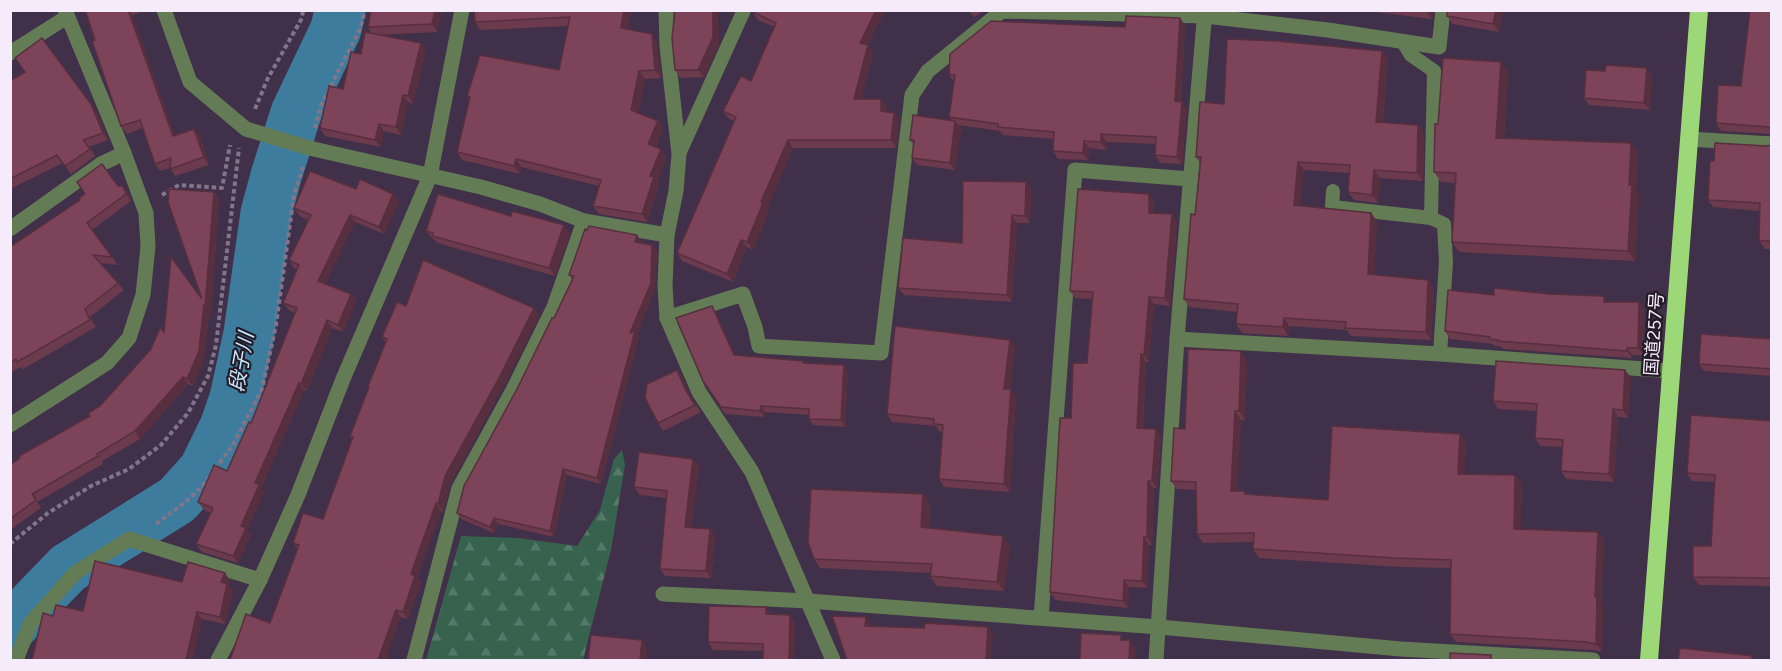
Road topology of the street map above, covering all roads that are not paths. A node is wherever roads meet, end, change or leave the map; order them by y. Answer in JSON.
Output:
{"nodes":[{"id":1,"x":164,"y":10,"type":"edge"},
{"id":2,"x":462,"y":10,"type":"edge"},
{"id":3,"x":666,"y":10,"type":"edge"},
{"id":4,"x":744,"y":10,"type":"edge"},
{"id":5,"x":1443,"y":10,"type":"edge"},
{"id":6,"x":1699,"y":10,"type":"edge"},
{"id":7,"x":1205,"y":13,"type":"edge"},
{"id":8,"x":66,"y":14,"type":"edge"},
{"id":9,"x":1403,"y":42,"type":"junction"},
{"id":10,"x":10,"y":53,"type":"edge"},
{"id":11,"x":1688,"y":139,"type":"junction"},
{"id":12,"x":1772,"y":144,"type":"edge"},
{"id":13,"x":124,"y":153,"type":"junction"},
{"id":14,"x":679,"y":154,"type":"junction"},
{"id":15,"x":430,"y":176,"type":"junction"},
{"id":16,"x":1190,"y":179,"type":"junction"},
{"id":17,"x":1333,"y":191,"type":"dead end"},
{"id":18,"x":1431,"y":218,"type":"junction"},
{"id":19,"x":584,"y":221,"type":"junction"},
{"id":20,"x":10,"y":229,"type":"edge"},
{"id":21,"x":667,"y":235,"type":"junction"},
{"id":22,"x":667,"y":318,"type":"junction"},
{"id":23,"x":1177,"y":339,"type":"junction"},
{"id":24,"x":1440,"y":354,"type":"junction"},
{"id":25,"x":1672,"y":371,"type":"junction"},
{"id":26,"x":10,"y":424,"type":"edge"},
{"id":27,"x":260,"y":580,"type":"junction"},
{"id":28,"x":663,"y":594,"type":"dead end"},
{"id":29,"x":808,"y":601,"type":"junction"},
{"id":30,"x":1041,"y":618,"type":"junction"},
{"id":31,"x":1159,"y":627,"type":"junction"},
{"id":32,"x":16,"y":660,"type":"edge"},
{"id":33,"x":218,"y":660,"type":"edge"},
{"id":34,"x":414,"y":660,"type":"edge"},
{"id":35,"x":833,"y":660,"type":"edge"},
{"id":36,"x":1156,"y":660,"type":"edge"},
{"id":37,"x":1593,"y":660,"type":"edge"},
{"id":38,"x":1649,"y":660,"type":"edge"}],
"edges":[{"from":1,"to":15,"type":"street"},
{"from":2,"to":15,"type":"street"},
{"from":3,"to":14,"type":"street"},
{"from":4,"to":14,"type":"lane"},
{"from":5,"to":9,"type":"street"},
{"from":6,"to":11,"type":"highway","name":"国道257号"},
{"from":7,"to":9,"type":"street"},
{"from":7,"to":16,"type":"street"},
{"from":7,"to":22,"type":"street"},
{"from":8,"to":10,"type":"street"},
{"from":8,"to":13,"type":"street"},
{"from":9,"to":18,"type":"lane"},
{"from":11,"to":12,"type":"street"},
{"from":11,"to":25,"type":"highway","name":"国道257号"},
{"from":13,"to":20,"type":"street"},
{"from":13,"to":26,"type":"street"},
{"from":14,"to":21,"type":"street"},
{"from":15,"to":19,"type":"street"},
{"from":15,"to":27,"type":"street"},
{"from":16,"to":23,"type":"street"},
{"from":16,"to":30,"type":"street"},
{"from":17,"to":18,"type":"lane"},
{"from":18,"to":24,"type":"lane"},
{"from":19,"to":21,"type":"street"},
{"from":19,"to":34,"type":"street"},
{"from":21,"to":22,"type":"street"},
{"from":22,"to":29,"type":"street"},
{"from":23,"to":24,"type":"street"},
{"from":23,"to":31,"type":"street"},
{"from":24,"to":25,"type":"street"},
{"from":25,"to":38,"type":"highway","name":"国道257号"},
{"from":27,"to":32,"type":"street"},
{"from":27,"to":33,"type":"street"},
{"from":28,"to":29,"type":"street"},
{"from":29,"to":30,"type":"street"},
{"from":29,"to":35,"type":"street"},
{"from":30,"to":31,"type":"street"},
{"from":31,"to":36,"type":"street"},
{"from":31,"to":37,"type":"street"}]}
